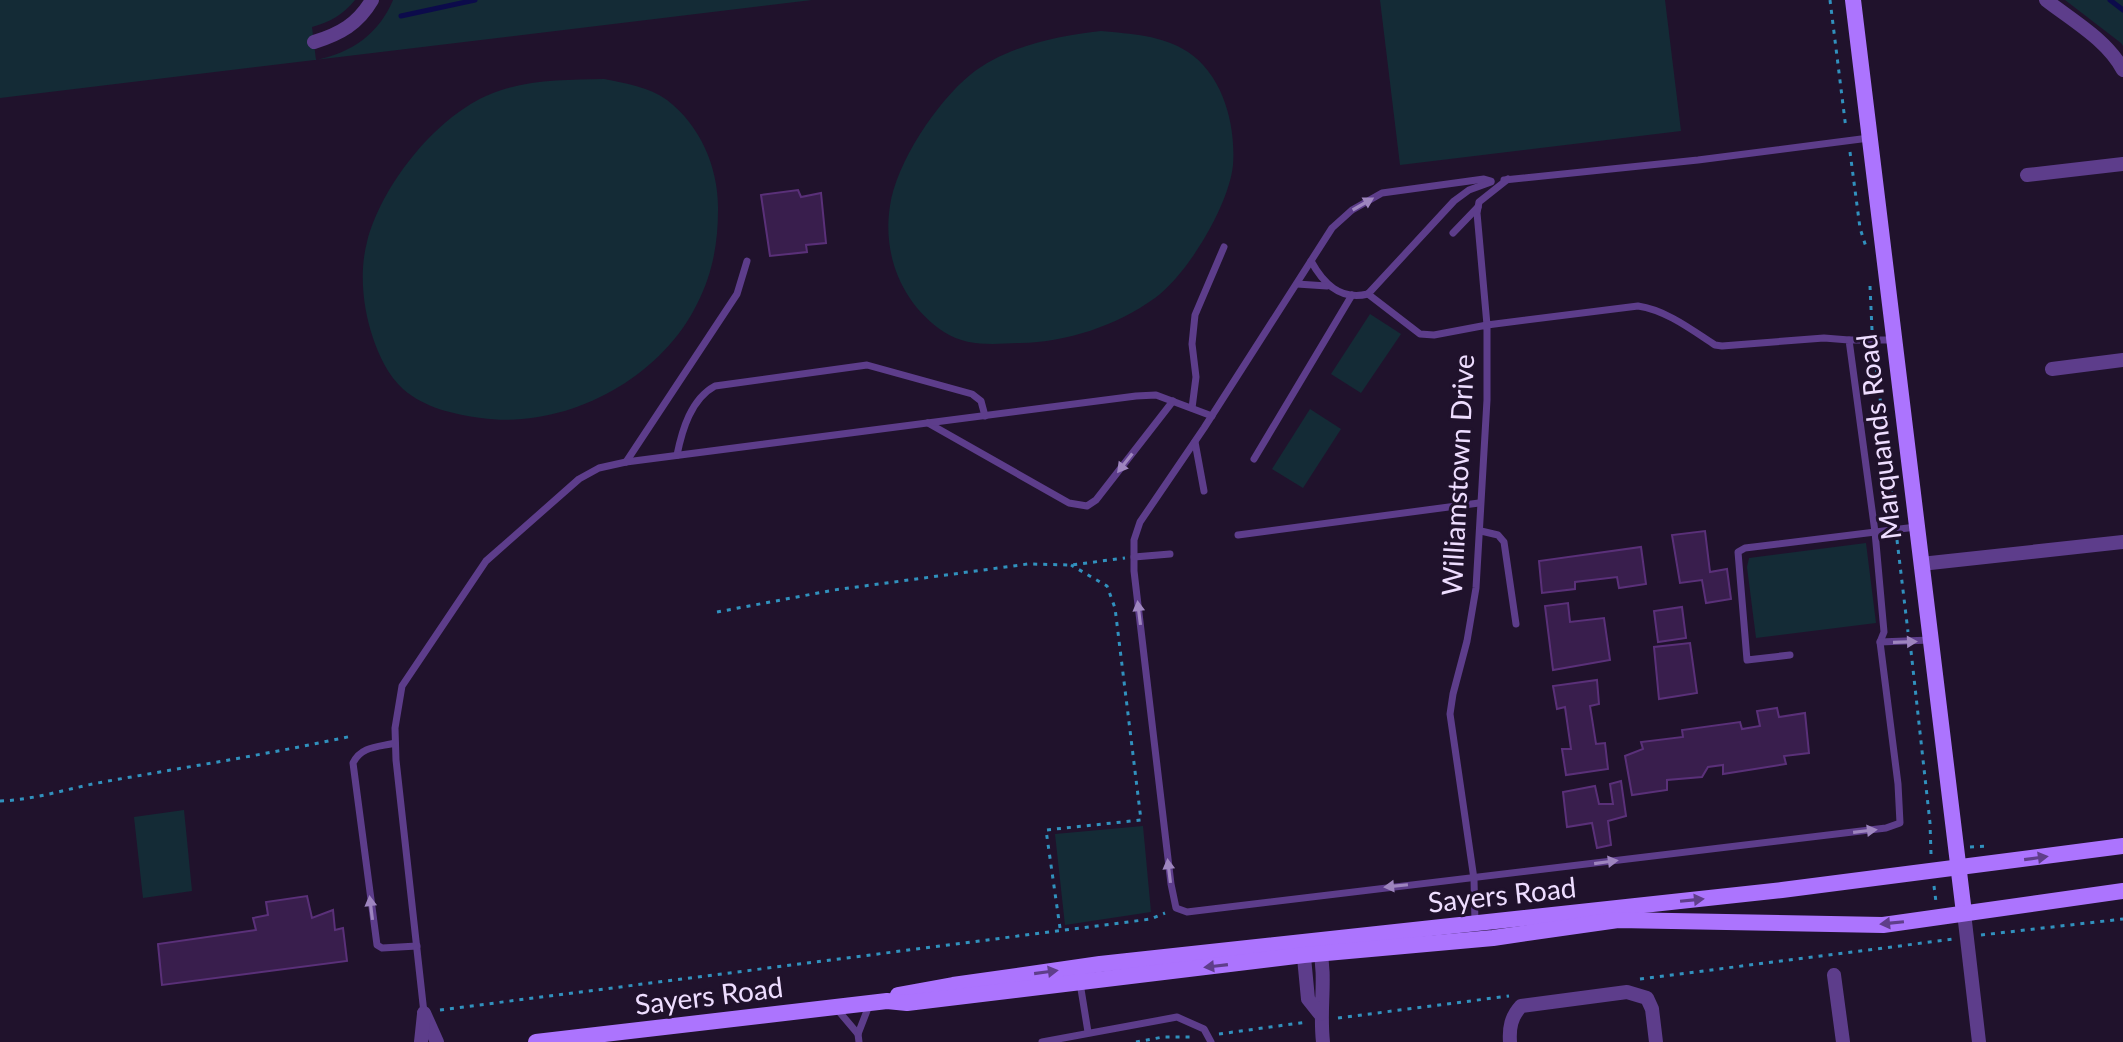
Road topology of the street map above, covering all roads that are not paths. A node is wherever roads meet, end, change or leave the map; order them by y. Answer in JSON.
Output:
{"nodes":[{"id":1,"x":372,"y":0,"type":"edge"},
{"id":2,"x":1853,"y":0,"type":"edge"},
{"id":3,"x":2046,"y":0,"type":"edge"},
{"id":4,"x":314,"y":42,"type":"dead end"},
{"id":5,"x":2123,"y":70,"type":"edge"},
{"id":6,"x":1869,"y":138,"type":"junction"},
{"id":7,"x":2123,"y":164,"type":"edge"},
{"id":8,"x":2027,"y":175,"type":"dead end"},
{"id":9,"x":1508,"y":179,"type":"junction"},
{"id":10,"x":1491,"y":181,"type":"junction"},
{"id":11,"x":1478,"y":207,"type":"junction"},
{"id":12,"x":1453,"y":233,"type":"dead end"},
{"id":13,"x":1224,"y":247,"type":"dead end"},
{"id":14,"x":747,"y":261,"type":"dead end"},
{"id":15,"x":1311,"y":261,"type":"junction"},
{"id":16,"x":1297,"y":284,"type":"junction"},
{"id":17,"x":1327,"y":286,"type":"junction"},
{"id":18,"x":1368,"y":294,"type":"junction"},
{"id":19,"x":1352,"y":295,"type":"junction"},
{"id":20,"x":1487,"y":325,"type":"junction"},
{"id":21,"x":1849,"y":340,"type":"junction"},
{"id":22,"x":1894,"y":340,"type":"junction"},
{"id":23,"x":2123,"y":360,"type":"edge"},
{"id":24,"x":2052,"y":369,"type":"dead end"},
{"id":25,"x":1173,"y":401,"type":"junction"},
{"id":26,"x":1192,"y":408,"type":"junction"},
{"id":27,"x":985,"y":416,"type":"junction"},
{"id":28,"x":1212,"y":416,"type":"junction"},
{"id":29,"x":928,"y":423,"type":"junction"},
{"id":30,"x":1195,"y":442,"type":"junction"},
{"id":31,"x":677,"y":455,"type":"junction"},
{"id":32,"x":1254,"y":459,"type":"dead end"},
{"id":33,"x":626,"y":462,"type":"junction"},
{"id":34,"x":1204,"y":491,"type":"dead end"},
{"id":35,"x":1479,"y":503,"type":"junction"},
{"id":36,"x":1916,"y":527,"type":"junction"},
{"id":37,"x":1481,"y":531,"type":"junction"},
{"id":38,"x":1875,"y":532,"type":"junction"},
{"id":39,"x":1238,"y":535,"type":"dead end"},
{"id":40,"x":2123,"y":542,"type":"edge"},
{"id":41,"x":1170,"y":554,"type":"dead end"},
{"id":42,"x":1134,"y":557,"type":"junction"},
{"id":43,"x":1921,"y":564,"type":"junction"},
{"id":44,"x":1516,"y":624,"type":"dead end"},
{"id":45,"x":1930,"y":640,"type":"junction"},
{"id":46,"x":1880,"y":642,"type":"junction"},
{"id":47,"x":1790,"y":655,"type":"dead end"},
{"id":48,"x":395,"y":743,"type":"junction"},
{"id":49,"x":2123,"y":846,"type":"edge"},
{"id":50,"x":1959,"y":868,"type":"junction"},
{"id":51,"x":1474,"y":879,"type":"junction"},
{"id":52,"x":2123,"y":891,"type":"edge"},
{"id":53,"x":1964,"y":913,"type":"junction"},
{"id":54,"x":1618,"y":920,"type":"junction"},
{"id":55,"x":1475,"y":924,"type":"junction"},
{"id":56,"x":417,"y":946,"type":"junction"},
{"id":57,"x":1312,"y":948,"type":"junction"},
{"id":58,"x":1079,"y":975,"type":"junction"},
{"id":59,"x":1834,"y":975,"type":"dead end"},
{"id":60,"x":879,"y":1002,"type":"junction"},
{"id":61,"x":834,"y":1007,"type":"junction"},
{"id":62,"x":424,"y":1013,"type":"junction"},
{"id":63,"x":1088,"y":1032,"type":"junction"},
{"id":64,"x":858,"y":1038,"type":"edge"},
{"id":65,"x":1210,"y":1039,"type":"edge"},
{"id":66,"x":421,"y":1042,"type":"edge"},
{"id":67,"x":437,"y":1042,"type":"edge"},
{"id":68,"x":536,"y":1042,"type":"edge"},
{"id":69,"x":1042,"y":1042,"type":"edge"},
{"id":70,"x":1323,"y":1042,"type":"edge"},
{"id":71,"x":1510,"y":1042,"type":"edge"},
{"id":72,"x":1656,"y":1042,"type":"edge"},
{"id":73,"x":1843,"y":1042,"type":"edge"},
{"id":74,"x":1979,"y":1042,"type":"edge"}],
"edges":[{"from":1,"to":4,"type":"street"},
{"from":2,"to":6,"type":"main road","name":"Marquands Road"},
{"from":3,"to":5,"type":"street"},
{"from":6,"to":9,"type":"lane"},
{"from":6,"to":22,"type":"main road","name":"Marquands Road"},
{"from":7,"to":8,"type":"street"},
{"from":9,"to":10,"type":"lane"},
{"from":9,"to":11,"type":"lane"},
{"from":15,"to":10,"type":"lane","one_way":true},
{"from":10,"to":18,"type":"lane"},
{"from":11,"to":12,"type":"lane"},
{"from":11,"to":20,"type":"lane"},
{"from":13,"to":26,"type":"lane"},
{"from":14,"to":33,"type":"lane"},
{"from":15,"to":16,"type":"lane"},
{"from":15,"to":17,"type":"lane"},
{"from":16,"to":17,"type":"lane"},
{"from":16,"to":28,"type":"lane"},
{"from":17,"to":19,"type":"lane"},
{"from":18,"to":19,"type":"lane"},
{"from":18,"to":20,"type":"lane","name":"Williamstown Drive"},
{"from":19,"to":32,"type":"lane"},
{"from":20,"to":21,"type":"lane"},
{"from":20,"to":35,"type":"lane","name":"Williamstown Drive"},
{"from":21,"to":22,"type":"lane"},
{"from":21,"to":38,"type":"lane"},
{"from":22,"to":36,"type":"main road","name":"Marquands Road"},
{"from":23,"to":24,"type":"street"},
{"from":25,"to":26,"type":"lane"},
{"from":25,"to":27,"type":"lane"},
{"from":25,"to":29,"type":"lane","one_way":true},
{"from":26,"to":28,"type":"lane"},
{"from":27,"to":29,"type":"lane"},
{"from":27,"to":31,"type":"lane"},
{"from":28,"to":30,"type":"lane"},
{"from":29,"to":31,"type":"lane"},
{"from":30,"to":34,"type":"lane"},
{"from":30,"to":42,"type":"lane"},
{"from":31,"to":33,"type":"lane"},
{"from":33,"to":48,"type":"lane"},
{"from":35,"to":37,"type":"lane","name":"Williamstown Drive"},
{"from":35,"to":39,"type":"lane"},
{"from":36,"to":38,"type":"lane"},
{"from":36,"to":43,"type":"main road","name":"Marquands Road"},
{"from":37,"to":44,"type":"lane"},
{"from":37,"to":51,"type":"lane","name":"Williamstown Drive"},
{"from":38,"to":46,"type":"lane"},
{"from":38,"to":47,"type":"lane"},
{"from":40,"to":43,"type":"street"},
{"from":41,"to":42,"type":"lane"},
{"from":51,"to":42,"type":"lane","one_way":true},
{"from":43,"to":45,"type":"main road","name":"Marquands Road"},
{"from":46,"to":45,"type":"lane","one_way":true},
{"from":45,"to":50,"type":"main road","name":"Marquands Road"},
{"from":51,"to":46,"type":"lane","one_way":true},
{"from":48,"to":56,"type":"lane"},
{"from":56,"to":48,"type":"lane","one_way":true},
{"from":50,"to":49,"type":"main road","name":"Sayers Road","one_way":true},
{"from":50,"to":53,"type":"main road","name":"Marquands Road"},
{"from":55,"to":50,"type":"main road","name":"Sayers Road","one_way":true},
{"from":51,"to":55,"type":"lane","name":"Williamstown Drive"},
{"from":52,"to":53,"type":"main road","name":"Sayers Road"},
{"from":53,"to":54,"type":"main road","name":"Sayers Road","one_way":true},
{"from":53,"to":74,"type":"street"},
{"from":54,"to":55,"type":"main road"},
{"from":54,"to":57,"type":"main road","name":"Sayers Road"},
{"from":55,"to":57,"type":"main road","name":"Sayers Road"},
{"from":56,"to":62,"type":"lane"},
{"from":57,"to":58,"type":"main road","name":"Sayers Road"},
{"from":57,"to":70,"type":"street"},
{"from":58,"to":60,"type":"main road","name":"Sayers Road"},
{"from":58,"to":63,"type":"lane"},
{"from":59,"to":73,"type":"street"},
{"from":60,"to":61,"type":"main road","name":"Sayers Road"},
{"from":60,"to":64,"type":"lane"},
{"from":61,"to":64,"type":"lane"},
{"from":61,"to":68,"type":"main road","name":"Sayers Road"},
{"from":62,"to":66,"type":"street"},
{"from":62,"to":67,"type":"street"},
{"from":63,"to":65,"type":"lane"},
{"from":63,"to":69,"type":"lane"},
{"from":71,"to":72,"type":"street"}]}
